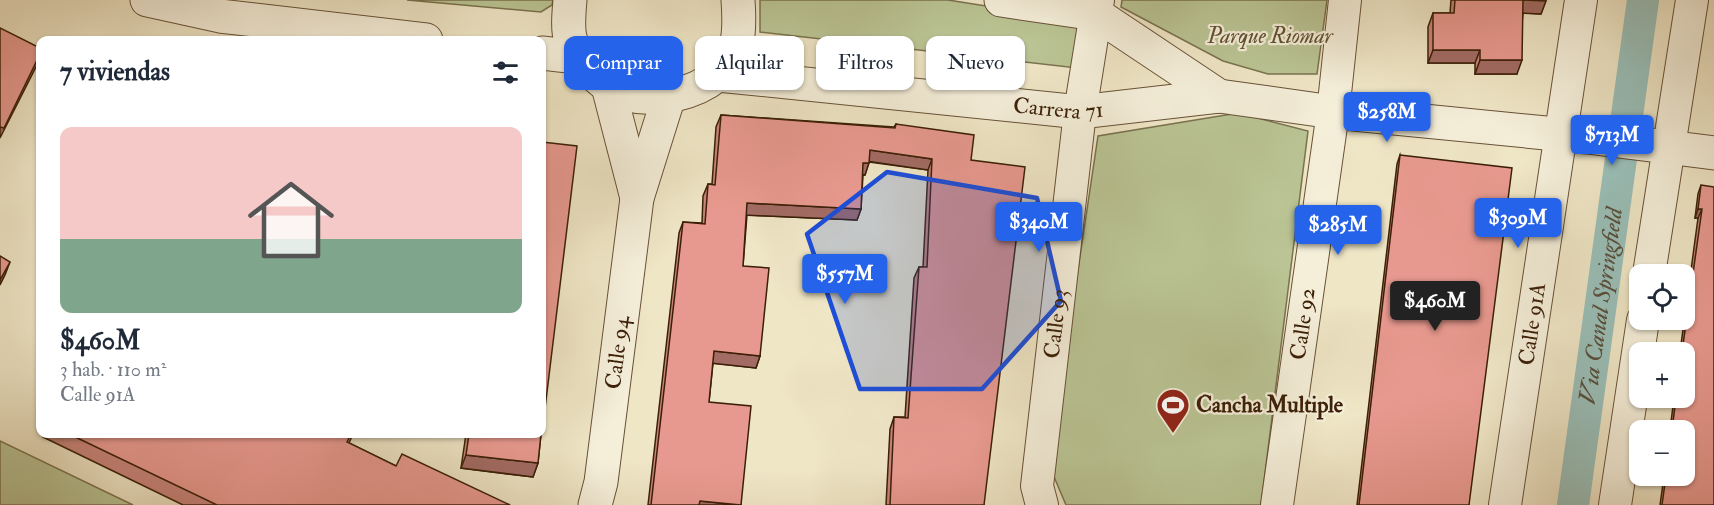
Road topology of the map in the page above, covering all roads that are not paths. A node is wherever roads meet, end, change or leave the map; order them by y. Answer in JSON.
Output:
{"nodes":[{"id":1,"x":147,"y":0,"type":"edge"},
{"id":2,"x":570,"y":0,"type":"edge"},
{"id":3,"x":738,"y":0,"type":"edge"},
{"id":4,"x":1001,"y":0,"type":"edge"},
{"id":5,"x":1345,"y":0,"type":"edge"},
{"id":6,"x":1581,"y":0,"type":"edge"},
{"id":7,"x":1692,"y":0,"type":"edge"},
{"id":8,"x":1097,"y":7,"type":"edge"},
{"id":9,"x":392,"y":36,"type":"edge"},
{"id":10,"x":570,"y":36,"type":"edge"},
{"id":11,"x":737,"y":36,"type":"edge"},
{"id":12,"x":546,"y":53,"type":"edge"},
{"id":13,"x":564,"y":56,"type":"edge"},
{"id":14,"x":804,"y":84,"type":"edge"},
{"id":15,"x":695,"y":88,"type":"edge"},
{"id":16,"x":609,"y":90,"type":"edge"},
{"id":17,"x":617,"y":90,"type":"edge"},
{"id":18,"x":669,"y":96,"type":"junction"},
{"id":19,"x":1219,"y":96,"type":"junction"},
{"id":20,"x":1080,"y":111,"type":"junction"},
{"id":21,"x":1333,"y":112,"type":"junction"},
{"id":22,"x":1574,"y":136,"type":"junction"},
{"id":23,"x":1656,"y":146,"type":"junction"},
{"id":24,"x":1714,"y":153,"type":"edge"},
{"id":25,"x":637,"y":198,"type":"junction"},
{"id":26,"x":1650,"y":264,"type":"edge"},
{"id":27,"x":1641,"y":330,"type":"edge"},
{"id":28,"x":596,"y":505,"type":"edge"},
{"id":29,"x":1042,"y":505,"type":"edge"},
{"id":30,"x":1277,"y":505,"type":"edge"},
{"id":31,"x":1505,"y":505,"type":"edge"},
{"id":32,"x":1615,"y":505,"type":"edge"}],
"edges":[{"from":1,"to":9,"type":"street"},
{"from":2,"to":10,"type":"street"},
{"from":3,"to":11,"type":"street"},
{"from":4,"to":8,"type":"street","name":"Carrera 71"},
{"from":5,"to":21,"type":"street","name":"Calle 92"},
{"from":6,"to":22,"type":"street","name":"Calle 91A"},
{"from":7,"to":23,"type":"street"},
{"from":8,"to":19,"type":"street","name":"Carrera 71"},
{"from":8,"to":20,"type":"street","name":"Calle 93"},
{"from":12,"to":13,"type":"street"},
{"from":14,"to":20,"type":"street","name":"Carrera 71"},
{"from":15,"to":18,"type":"street"},
{"from":16,"to":25,"type":"street","name":"Calle 94"},
{"from":17,"to":18,"type":"street"},
{"from":18,"to":25,"type":"street","name":"Calle 94"},
{"from":19,"to":20,"type":"street","name":"Carrera 71"},
{"from":19,"to":21,"type":"street","name":"Carrera 71"},
{"from":20,"to":29,"type":"street","name":"Calle 93"},
{"from":21,"to":22,"type":"street","name":"Carrera 71"},
{"from":21,"to":30,"type":"street","name":"Calle 92"},
{"from":22,"to":23,"type":"street","name":"Carrera 71"},
{"from":22,"to":31,"type":"street","name":"Calle 91A"},
{"from":23,"to":24,"type":"street","name":"Carrera 71"},
{"from":23,"to":26,"type":"street"},
{"from":25,"to":28,"type":"street","name":"Calle 94"},
{"from":27,"to":32,"type":"street"}]}
